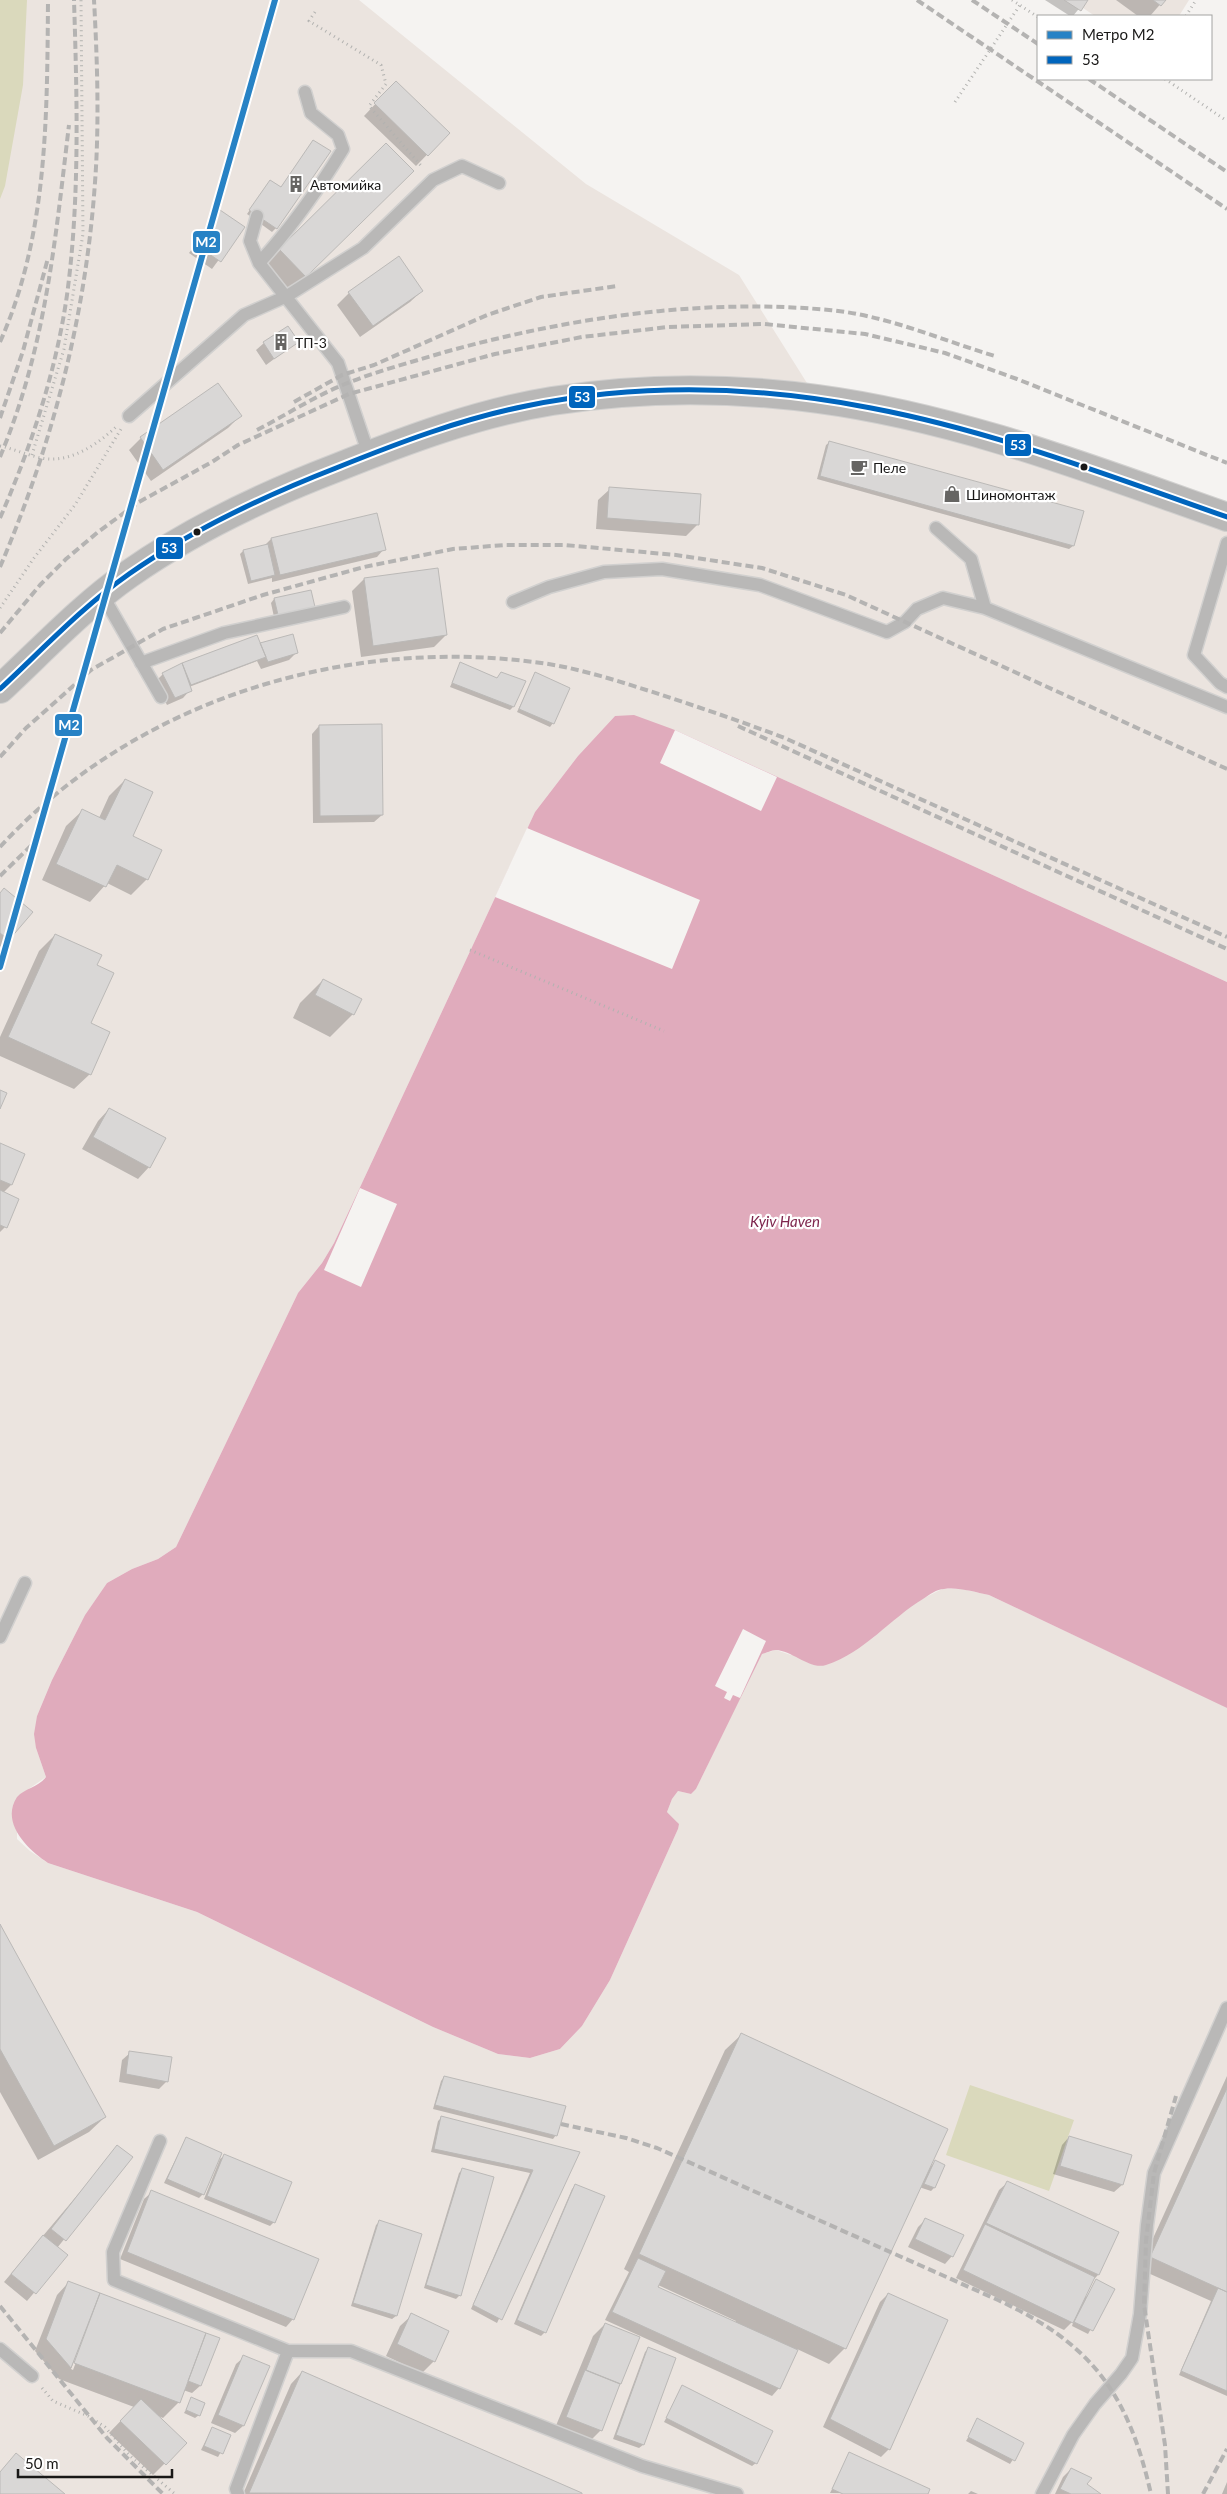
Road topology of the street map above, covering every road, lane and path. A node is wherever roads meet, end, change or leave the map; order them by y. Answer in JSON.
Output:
{"nodes":[{"id":1,"x":81,"y":0,"type":"edge"},
{"id":2,"x":1012,"y":0,"type":"edge"},
{"id":3,"x":1196,"y":0,"type":"edge"},
{"id":4,"x":1020,"y":5,"type":"junction"},
{"id":5,"x":316,"y":12,"type":"dead end"},
{"id":6,"x":1187,"y":15,"type":"edge"},
{"id":7,"x":1037,"y":16,"type":"edge"},
{"id":8,"x":1166,"y":80,"type":"edge"},
{"id":9,"x":305,"y":92,"type":"dead end"},
{"id":10,"x":955,"y":102,"type":"dead end"},
{"id":11,"x":1227,"y":121,"type":"edge"},
{"id":12,"x":434,"y":180,"type":"junction"},
{"id":13,"x":499,"y":182,"type":"dead end"},
{"id":14,"x":257,"y":216,"type":"dead end"},
{"id":15,"x":259,"y":263,"type":"junction"},
{"id":16,"x":287,"y":296,"type":"junction"},
{"id":17,"x":129,"y":416,"type":"junction"},
{"id":18,"x":0,"y":446,"type":"edge"},
{"id":19,"x":32,"y":455,"type":"junction"},
{"id":20,"x":369,"y":455,"type":"junction"},
{"id":21,"x":1227,"y":517,"type":"edge"},
{"id":22,"x":936,"y":528,"type":"dead end"},
{"id":23,"x":1227,"y":543,"type":"edge"},
{"id":24,"x":103,"y":596,"type":"junction"},
{"id":25,"x":513,"y":602,"type":"dead end"},
{"id":26,"x":344,"y":607,"type":"dead end"},
{"id":27,"x":0,"y":608,"type":"edge"},
{"id":28,"x":984,"y":608,"type":"junction"},
{"id":29,"x":141,"y":663,"type":"junction"},
{"id":30,"x":1227,"y":687,"type":"edge"},
{"id":31,"x":0,"y":689,"type":"edge"},
{"id":32,"x":161,"y":697,"type":"dead end"},
{"id":33,"x":1227,"y":707,"type":"edge"},
{"id":34,"x":470,"y":950,"type":"dead end"},
{"id":35,"x":664,"y":1031,"type":"dead end"},
{"id":36,"x":26,"y":1583,"type":"dead end"},
{"id":37,"x":0,"y":1637,"type":"edge"},
{"id":38,"x":1227,"y":2008,"type":"edge"},
{"id":39,"x":160,"y":2141,"type":"dead end"},
{"id":40,"x":0,"y":2349,"type":"edge"},
{"id":41,"x":288,"y":2351,"type":"junction"},
{"id":42,"x":32,"y":2376,"type":"joint"},
{"id":43,"x":175,"y":2494,"type":"edge"},
{"id":44,"x":238,"y":2494,"type":"edge"},
{"id":45,"x":737,"y":2494,"type":"edge"},
{"id":46,"x":1042,"y":2494,"type":"edge"}],
"edges":[{"from":1,"to":19,"type":"path"},
{"from":2,"to":4,"type":"path"},
{"from":3,"to":6,"type":"path"},
{"from":4,"to":7,"type":"path"},
{"from":4,"to":10,"type":"path"},
{"from":5,"to":12,"type":"path"},
{"from":8,"to":11,"type":"path"},
{"from":9,"to":15,"type":"lane"},
{"from":12,"to":13,"type":"lane"},
{"from":12,"to":16,"type":"lane"},
{"from":14,"to":15,"type":"lane"},
{"from":15,"to":16,"type":"lane"},
{"from":16,"to":17,"type":"lane"},
{"from":16,"to":20,"type":"lane"},
{"from":17,"to":19,"type":"path"},
{"from":17,"to":27,"type":"path"},
{"from":18,"to":19,"type":"path"},
{"from":20,"to":21,"type":"street"},
{"from":20,"to":24,"type":"street"},
{"from":22,"to":28,"type":"lane"},
{"from":23,"to":30,"type":"lane"},
{"from":24,"to":29,"type":"lane"},
{"from":24,"to":31,"type":"street"},
{"from":25,"to":28,"type":"lane"},
{"from":26,"to":29,"type":"lane"},
{"from":28,"to":33,"type":"lane"},
{"from":29,"to":32,"type":"lane"},
{"from":34,"to":35,"type":"path"},
{"from":36,"to":37,"type":"lane"},
{"from":38,"to":46,"type":"lane"},
{"from":39,"to":41,"type":"lane"},
{"from":40,"to":42,"type":"lane"},
{"from":41,"to":44,"type":"lane"},
{"from":41,"to":45,"type":"lane"},
{"from":42,"to":43,"type":"path"}]}
